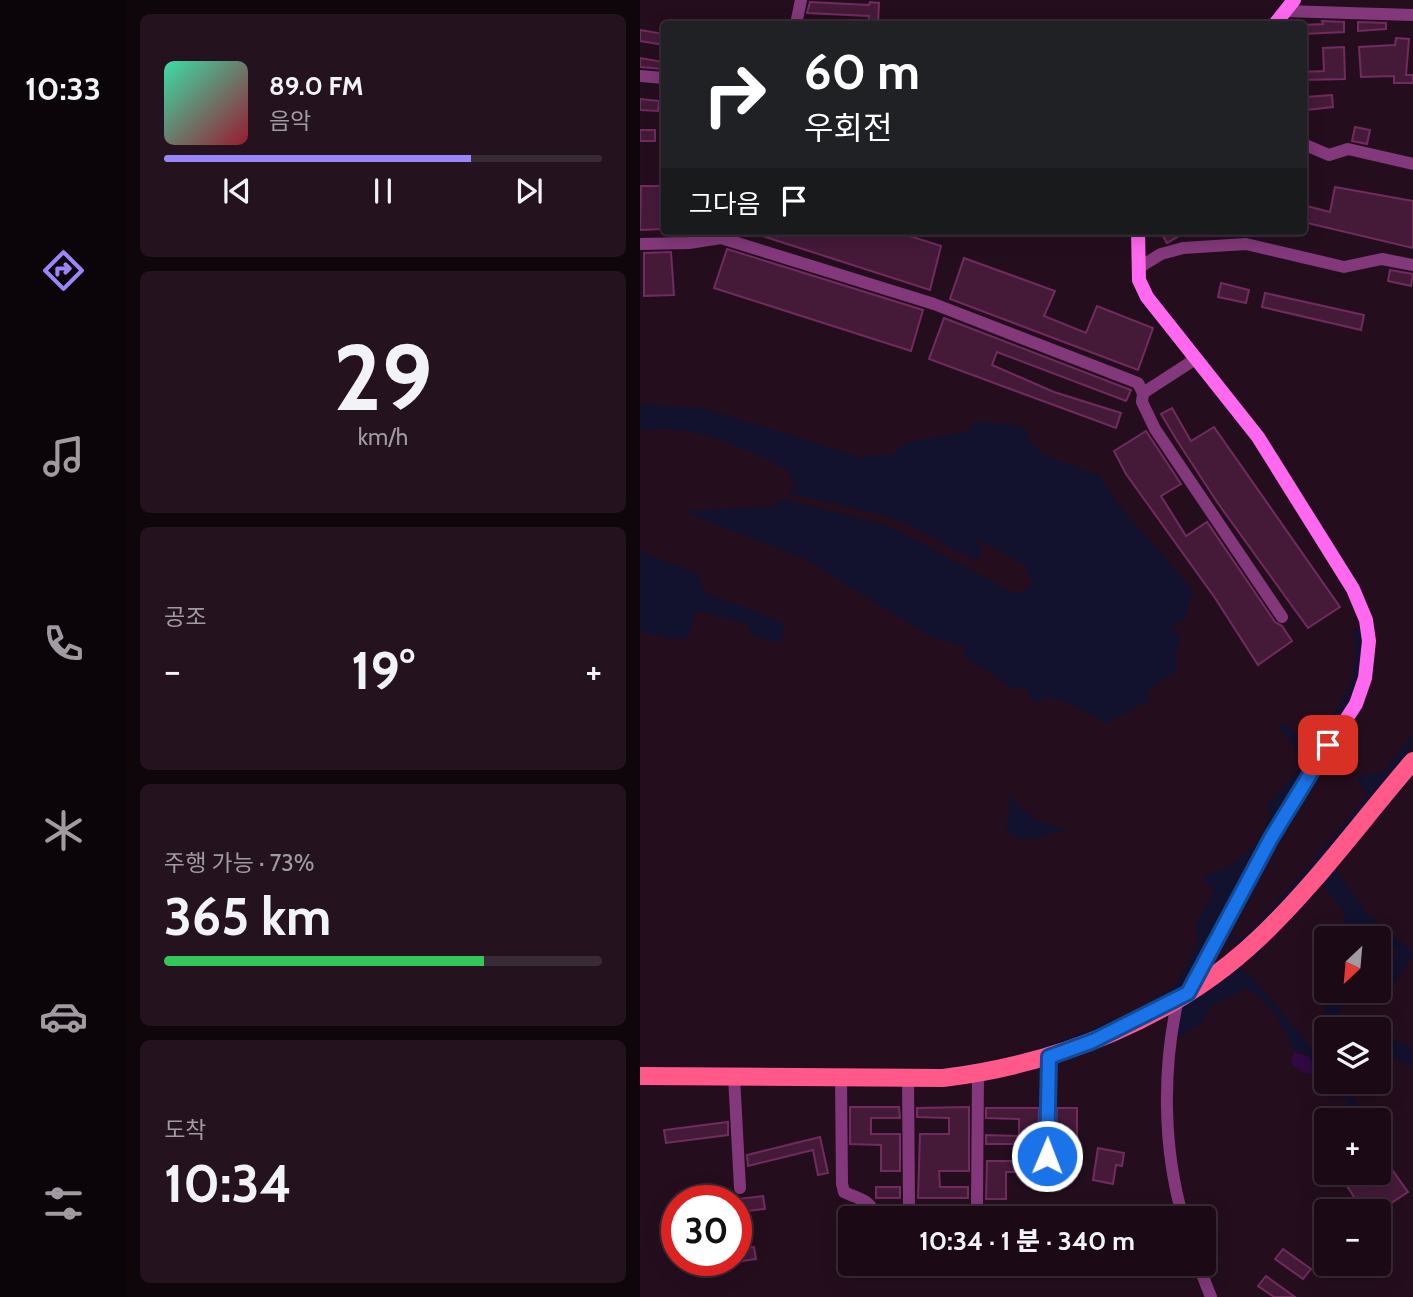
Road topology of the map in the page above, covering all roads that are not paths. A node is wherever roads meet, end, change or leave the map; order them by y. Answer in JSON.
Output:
{"nodes":[{"id":1,"x":801,"y":0,"type":"edge"},
{"id":2,"x":1289,"y":6,"type":"edge"},
{"id":3,"x":1412,"y":15,"type":"edge"},
{"id":4,"x":797,"y":21,"type":"edge"},
{"id":5,"x":1277,"y":21,"type":"edge"},
{"id":6,"x":640,"y":76,"type":"edge"},
{"id":7,"x":661,"y":78,"type":"edge"},
{"id":8,"x":1307,"y":146,"type":"edge"},
{"id":9,"x":1412,"y":164,"type":"edge"},
{"id":10,"x":717,"y":235,"type":"edge"},
{"id":11,"x":724,"y":235,"type":"edge"},
{"id":12,"x":1138,"y":235,"type":"edge"},
{"id":13,"x":640,"y":244,"type":"edge"},
{"id":14,"x":1412,"y":265,"type":"edge"},
{"id":15,"x":1138,"y":268,"type":"junction"},
{"id":16,"x":1195,"y":360,"type":"junction"},
{"id":17,"x":1143,"y":393,"type":"junction"},
{"id":18,"x":1282,"y":617,"type":"dead end"},
{"id":19,"x":1412,"y":761,"type":"edge"},
{"id":20,"x":1183,"y":996,"type":"junction"},
{"id":21,"x":1049,"y":1057,"type":"junction"},
{"id":22,"x":978,"y":1074,"type":"junction"},
{"id":23,"x":640,"y":1076,"type":"edge"},
{"id":24,"x":734,"y":1076,"type":"junction"},
{"id":25,"x":908,"y":1078,"type":"junction"},
{"id":26,"x":841,"y":1079,"type":"junction"},
{"id":27,"x":1046,"y":1180,"type":"dead end"},
{"id":28,"x":740,"y":1185,"type":"edge"},
{"id":29,"x":977,"y":1204,"type":"dead end"},
{"id":30,"x":873,"y":1206,"type":"edge"},
{"id":31,"x":910,"y":1206,"type":"dead end"},
{"id":32,"x":1180,"y":1206,"type":"edge"},
{"id":33,"x":1203,"y":1276,"type":"edge"},
{"id":34,"x":1211,"y":1297,"type":"edge"}],
"edges":[{"from":1,"to":4,"type":"street"},
{"from":2,"to":3,"type":"street"},
{"from":2,"to":5,"type":"street"},
{"from":6,"to":7,"type":"street"},
{"from":8,"to":9,"type":"street"},
{"from":10,"to":13,"type":"street"},
{"from":11,"to":17,"type":"street"},
{"from":12,"to":15,"type":"street"},
{"from":14,"to":15,"type":"street"},
{"from":15,"to":16,"type":"street"},
{"from":16,"to":17,"type":"street"},
{"from":16,"to":20,"type":"street"},
{"from":17,"to":18,"type":"street"},
{"from":19,"to":20,"type":"main road"},
{"from":20,"to":21,"type":"main road"},
{"from":20,"to":32,"type":"street"},
{"from":21,"to":22,"type":"main road"},
{"from":21,"to":27,"type":"street"},
{"from":22,"to":25,"type":"main road"},
{"from":22,"to":29,"type":"street"},
{"from":23,"to":24,"type":"main road"},
{"from":24,"to":26,"type":"main road"},
{"from":24,"to":28,"type":"street"},
{"from":25,"to":26,"type":"main road"},
{"from":25,"to":31,"type":"street"},
{"from":26,"to":30,"type":"street"},
{"from":33,"to":34,"type":"street"}]}
